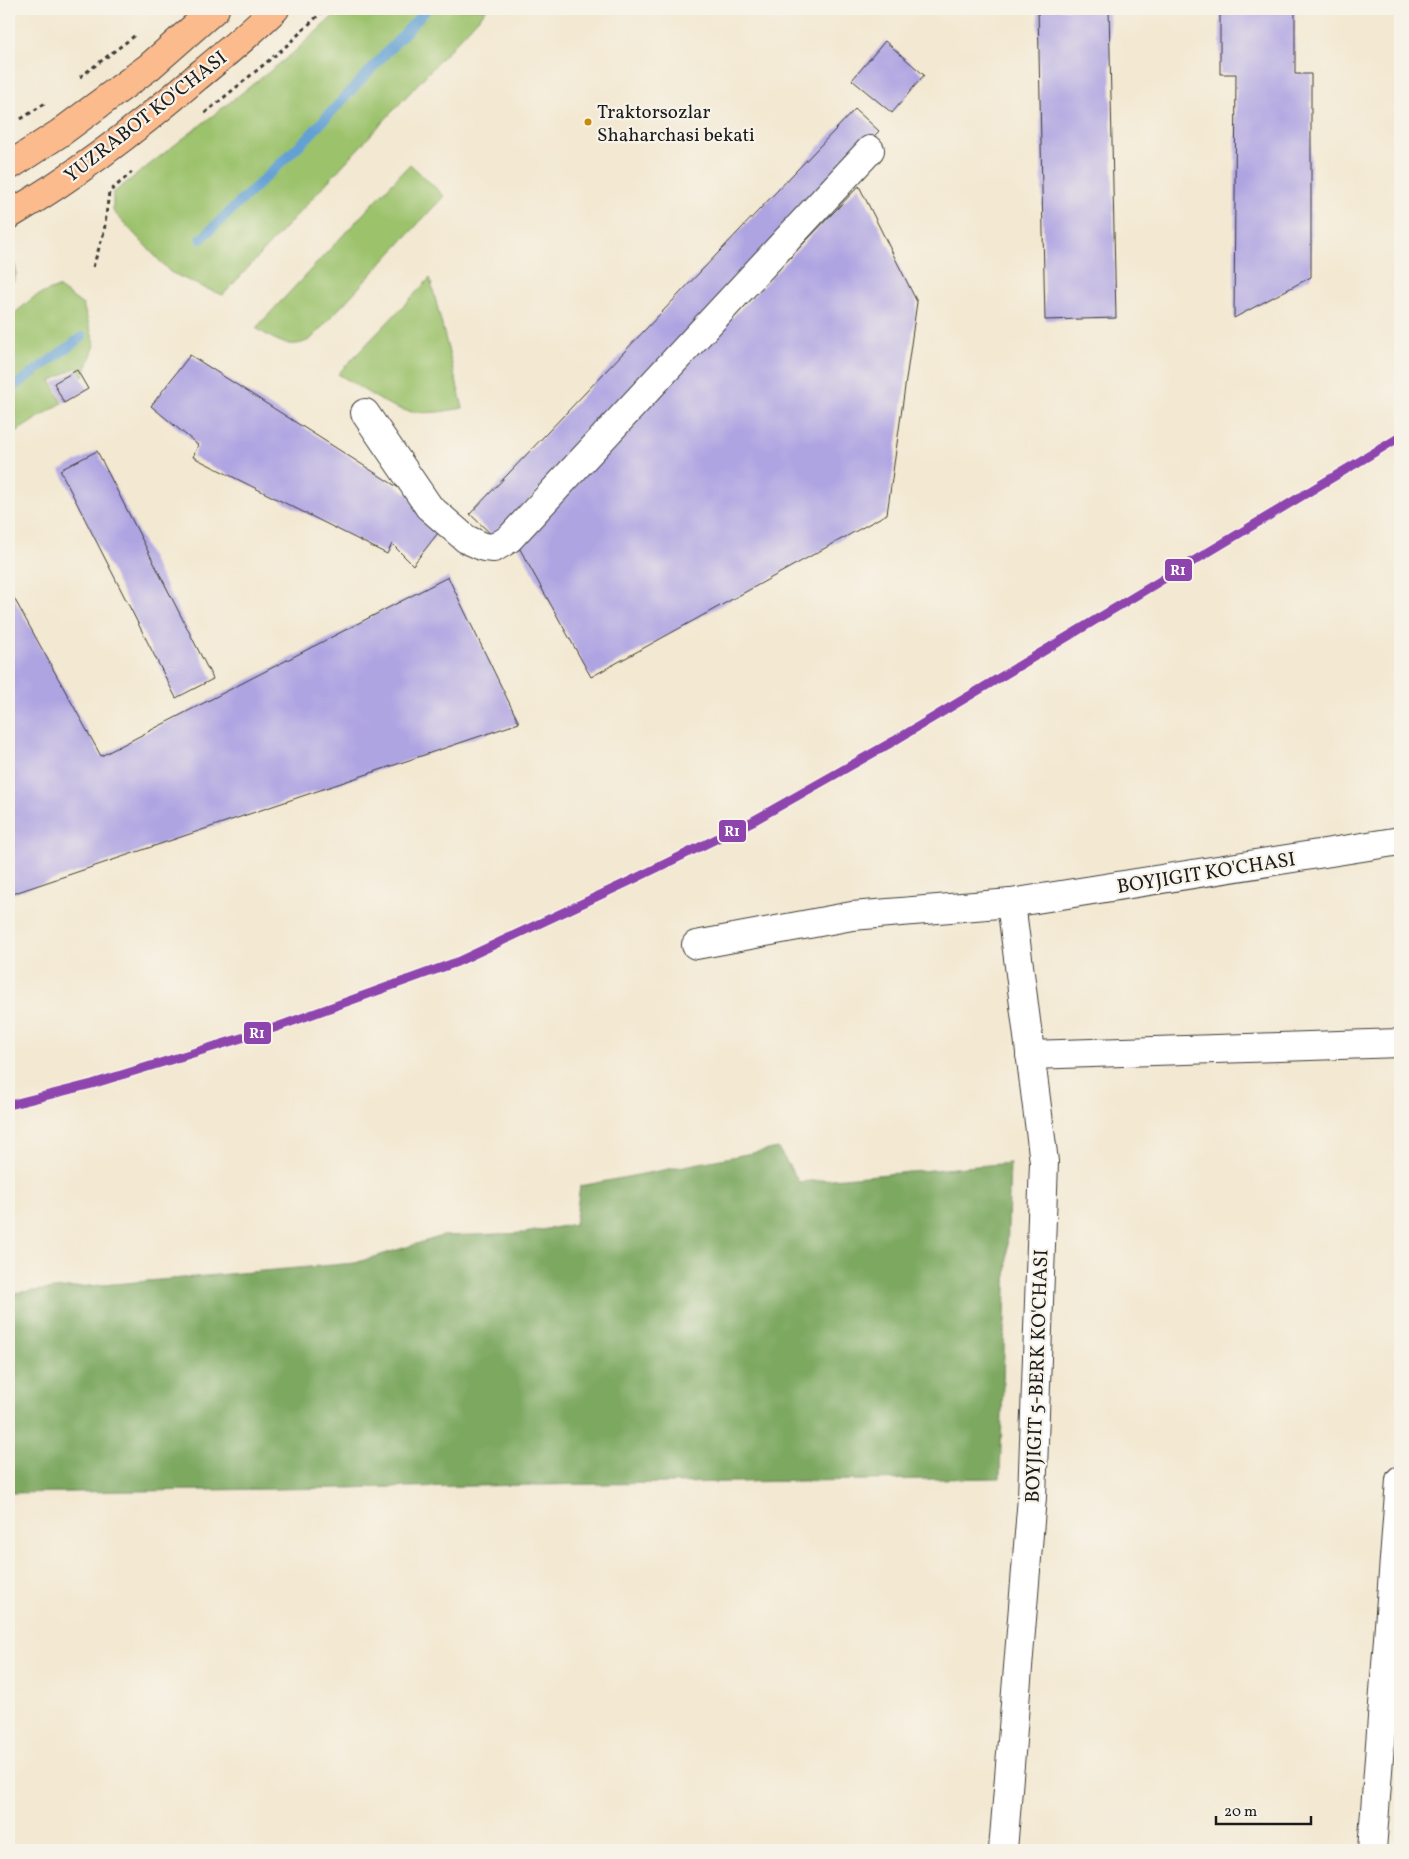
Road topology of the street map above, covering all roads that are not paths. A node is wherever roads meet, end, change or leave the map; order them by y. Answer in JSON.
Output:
{"nodes":[{"id":1,"x":215,"y":9,"type":"edge"},
{"id":2,"x":275,"y":9,"type":"edge"},
{"id":3,"x":870,"y":150,"type":"dead end"},
{"id":4,"x":9,"y":166,"type":"edge"},
{"id":5,"x":18,"y":209,"type":"edge"},
{"id":6,"x":364,"y":413,"type":"dead end"},
{"id":7,"x":1400,"y":841,"type":"edge"},
{"id":8,"x":1012,"y":903,"type":"junction"},
{"id":9,"x":696,"y":944,"type":"dead end"},
{"id":10,"x":1400,"y":1042,"type":"edge"},
{"id":11,"x":1030,"y":1055,"type":"junction"},
{"id":12,"x":1400,"y":1480,"type":"edge"},
{"id":13,"x":1003,"y":1850,"type":"edge"},
{"id":14,"x":1372,"y":1850,"type":"edge"}],
"edges":[{"from":1,"to":4,"type":"main road","name":"YUZRABOT KO'CHASI"},
{"from":2,"to":5,"type":"main road","name":"YUZRABOT KO'CHASI"},
{"from":3,"to":6,"type":"street"},
{"from":4,"to":5,"type":"main road"},
{"from":7,"to":8,"type":"street","name":"BOYJIGIT KO'CHASI"},
{"from":8,"to":9,"type":"street","name":"BOYJIGIT KO'CHASI"},
{"from":8,"to":11,"type":"street","name":"BOYJIGIT 5-BERK KO'CHASI"},
{"from":10,"to":11,"type":"street"},
{"from":11,"to":13,"type":"street","name":"BOYJIGIT 5-BERK KO'CHASI"},
{"from":12,"to":14,"type":"street"}]}
